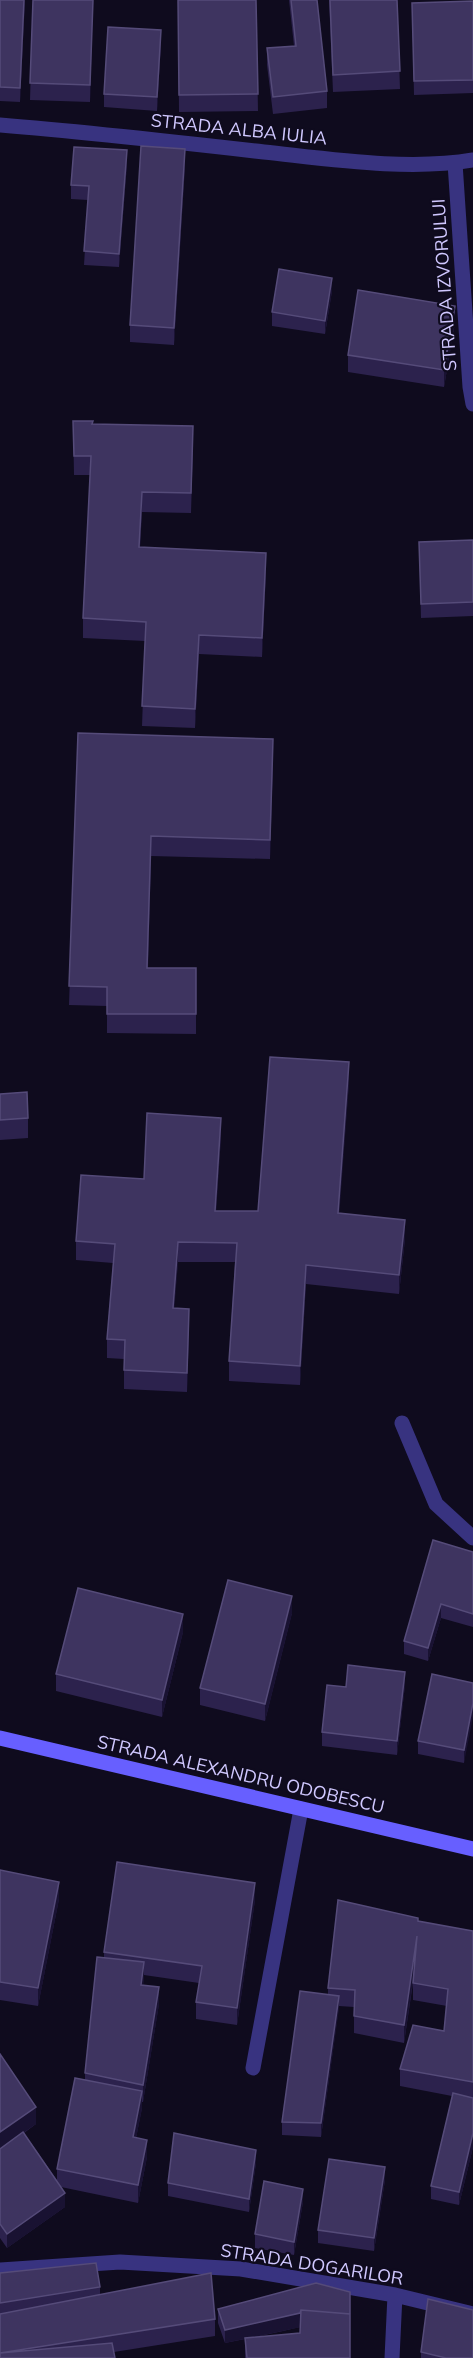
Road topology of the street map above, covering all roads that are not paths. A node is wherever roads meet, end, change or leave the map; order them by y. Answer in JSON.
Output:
{"nodes":[{"id":1,"x":0,"y":125,"type":"edge"},
{"id":2,"x":473,"y":160,"type":"edge"},
{"id":3,"x":455,"y":163,"type":"junction"},
{"id":4,"x":473,"y":404,"type":"edge"},
{"id":5,"x":402,"y":1423,"type":"dead end"},
{"id":6,"x":473,"y":1538,"type":"edge"},
{"id":7,"x":0,"y":1738,"type":"edge"},
{"id":8,"x":302,"y":1809,"type":"junction"},
{"id":9,"x":473,"y":1849,"type":"edge"},
{"id":10,"x":253,"y":2068,"type":"dead end"},
{"id":11,"x":0,"y":2270,"type":"edge"},
{"id":12,"x":395,"y":2295,"type":"junction"},
{"id":13,"x":473,"y":2314,"type":"edge"},
{"id":14,"x":392,"y":2358,"type":"edge"}],
"edges":[{"from":1,"to":3,"type":"street","name":"STRADA ALBA IULIA"},
{"from":2,"to":3,"type":"street","name":"STRADA ALBA IULIA"},
{"from":3,"to":4,"type":"street","name":"STRADA IZVORULUI"},
{"from":5,"to":6,"type":"street"},
{"from":7,"to":8,"type":"main road","name":"STRADA ALEXANDRU ODOBESCU"},
{"from":8,"to":9,"type":"main road","name":"STRADA ALEXANDRU ODOBESCU"},
{"from":8,"to":10,"type":"street"},
{"from":11,"to":12,"type":"street","name":"STRADA DOGARILOR"},
{"from":12,"to":13,"type":"street","name":"STRADA DOGARILOR"},
{"from":12,"to":14,"type":"street"}]}
